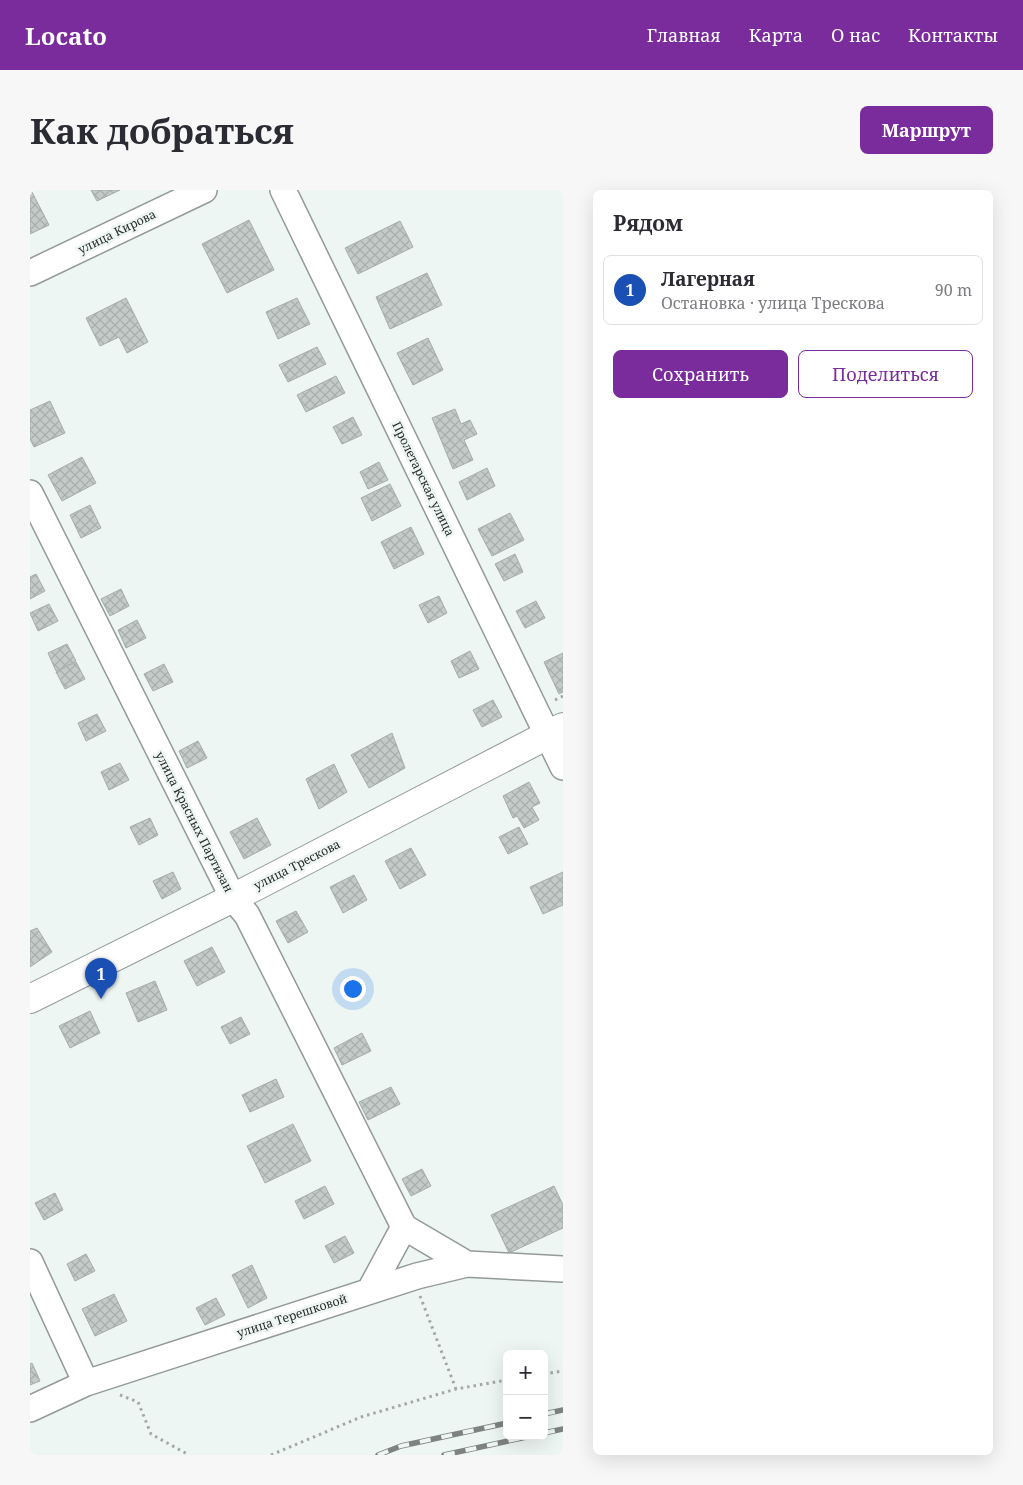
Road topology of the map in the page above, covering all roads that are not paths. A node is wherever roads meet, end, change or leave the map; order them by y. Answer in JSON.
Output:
{"nodes":[{"id":1,"x":204,"y":190,"type":"edge"},
{"id":2,"x":283,"y":190,"type":"edge"},
{"id":3,"x":30,"y":273,"type":"edge"},
{"id":4,"x":30,"y":494,"type":"edge"},
{"id":5,"x":555,"y":731,"type":"edge"},
{"id":6,"x":563,"y":767,"type":"edge"},
{"id":7,"x":233,"y":898,"type":"junction"},
{"id":8,"x":30,"y":999,"type":"edge"},
{"id":9,"x":404,"y":1227,"type":"junction"},
{"id":10,"x":30,"y":1262,"type":"edge"},
{"id":11,"x":467,"y":1264,"type":"junction"},
{"id":12,"x":563,"y":1269,"type":"edge"},
{"id":13,"x":370,"y":1290,"type":"junction"},
{"id":14,"x":86,"y":1382,"type":"junction"},
{"id":15,"x":30,"y":1409,"type":"edge"}],
"edges":[{"from":1,"to":3,"type":"street","name":"улица Кирова"},
{"from":2,"to":5,"type":"street","name":"Пролетарская улица"},
{"from":4,"to":7,"type":"street","name":"улица Красных Партизан"},
{"from":5,"to":6,"type":"street","name":"Пролетарская улица"},
{"from":5,"to":7,"type":"main road","name":"улица Трескова"},
{"from":7,"to":8,"type":"main road","name":"улица Трескова"},
{"from":7,"to":9,"type":"street","name":"улица Красных Партизан"},
{"from":9,"to":11,"type":"street"},
{"from":9,"to":13,"type":"street"},
{"from":10,"to":14,"type":"street"},
{"from":11,"to":12,"type":"street","name":"улица Терешковой"},
{"from":11,"to":13,"type":"street","name":"улица Терешковой"},
{"from":13,"to":14,"type":"street","name":"улица Терешковой"},
{"from":14,"to":15,"type":"street","name":"улица Терешковой"}]}
